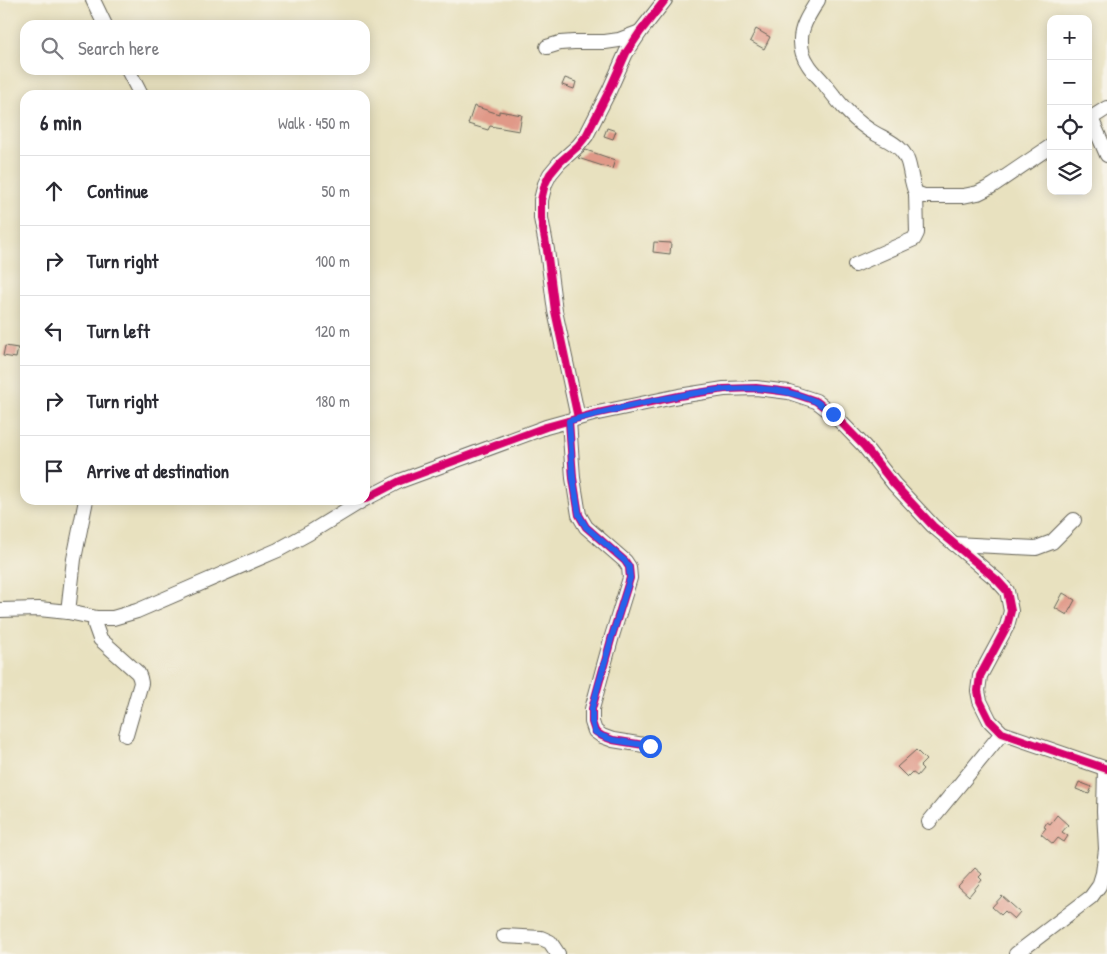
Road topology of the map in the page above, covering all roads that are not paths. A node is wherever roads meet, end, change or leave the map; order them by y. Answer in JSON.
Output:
{"nodes":[{"id":1,"x":93,"y":0,"type":"edge"},
{"id":2,"x":664,"y":0,"type":"edge"},
{"id":3,"x":818,"y":0,"type":"edge"},
{"id":4,"x":103,"y":20,"type":"edge"},
{"id":5,"x":640,"y":32,"type":"junction"},
{"id":6,"x":546,"y":48,"type":"dead end"},
{"id":7,"x":131,"y":75,"type":"edge"},
{"id":8,"x":138,"y":90,"type":"edge"},
{"id":9,"x":1107,"y":108,"type":"edge"},
{"id":10,"x":1092,"y":118,"type":"edge"},
{"id":11,"x":1092,"y":123,"type":"edge"},
{"id":12,"x":1047,"y":149,"type":"edge"},
{"id":13,"x":1107,"y":155,"type":"edge"},
{"id":14,"x":916,"y":193,"type":"junction"},
{"id":15,"x":855,"y":265,"type":"dead end"},
{"id":16,"x":574,"y":419,"type":"junction"},
{"id":17,"x":370,"y":496,"type":"edge"},
{"id":18,"x":85,"y":505,"type":"edge"},
{"id":19,"x":354,"y":505,"type":"edge"},
{"id":20,"x":1074,"y":520,"type":"dead end"},
{"id":21,"x":954,"y":544,"type":"junction"},
{"id":22,"x":0,"y":610,"type":"edge"},
{"id":23,"x":68,"y":612,"type":"junction"},
{"id":24,"x":97,"y":618,"type":"junction"},
{"id":25,"x":1002,"y":733,"type":"junction"},
{"id":26,"x":126,"y":735,"type":"dead end"},
{"id":27,"x":650,"y":746,"type":"dead end"},
{"id":28,"x":1106,"y":769,"type":"edge"},
{"id":29,"x":929,"y":822,"type":"dead end"},
{"id":30,"x":1103,"y":890,"type":"edge"},
{"id":31,"x":504,"y":936,"type":"dead end"},
{"id":32,"x":558,"y":954,"type":"edge"},
{"id":33,"x":1016,"y":954,"type":"edge"}],
"edges":[{"from":1,"to":4,"type":"street"},
{"from":2,"to":5,"type":"street"},
{"from":3,"to":14,"type":"street"},
{"from":5,"to":6,"type":"street"},
{"from":5,"to":16,"type":"street"},
{"from":7,"to":8,"type":"street"},
{"from":9,"to":10,"type":"street"},
{"from":11,"to":13,"type":"street"},
{"from":12,"to":14,"type":"street"},
{"from":14,"to":15,"type":"street"},
{"from":16,"to":17,"type":"street"},
{"from":16,"to":21,"type":"street"},
{"from":16,"to":27,"type":"street"},
{"from":18,"to":23,"type":"street"},
{"from":19,"to":24,"type":"street"},
{"from":20,"to":21,"type":"street"},
{"from":21,"to":25,"type":"street"},
{"from":22,"to":23,"type":"street"},
{"from":23,"to":24,"type":"street"},
{"from":24,"to":26,"type":"street"},
{"from":25,"to":28,"type":"street"},
{"from":25,"to":29,"type":"street"},
{"from":28,"to":30,"type":"street"},
{"from":30,"to":33,"type":"street"},
{"from":31,"to":32,"type":"street"}]}
